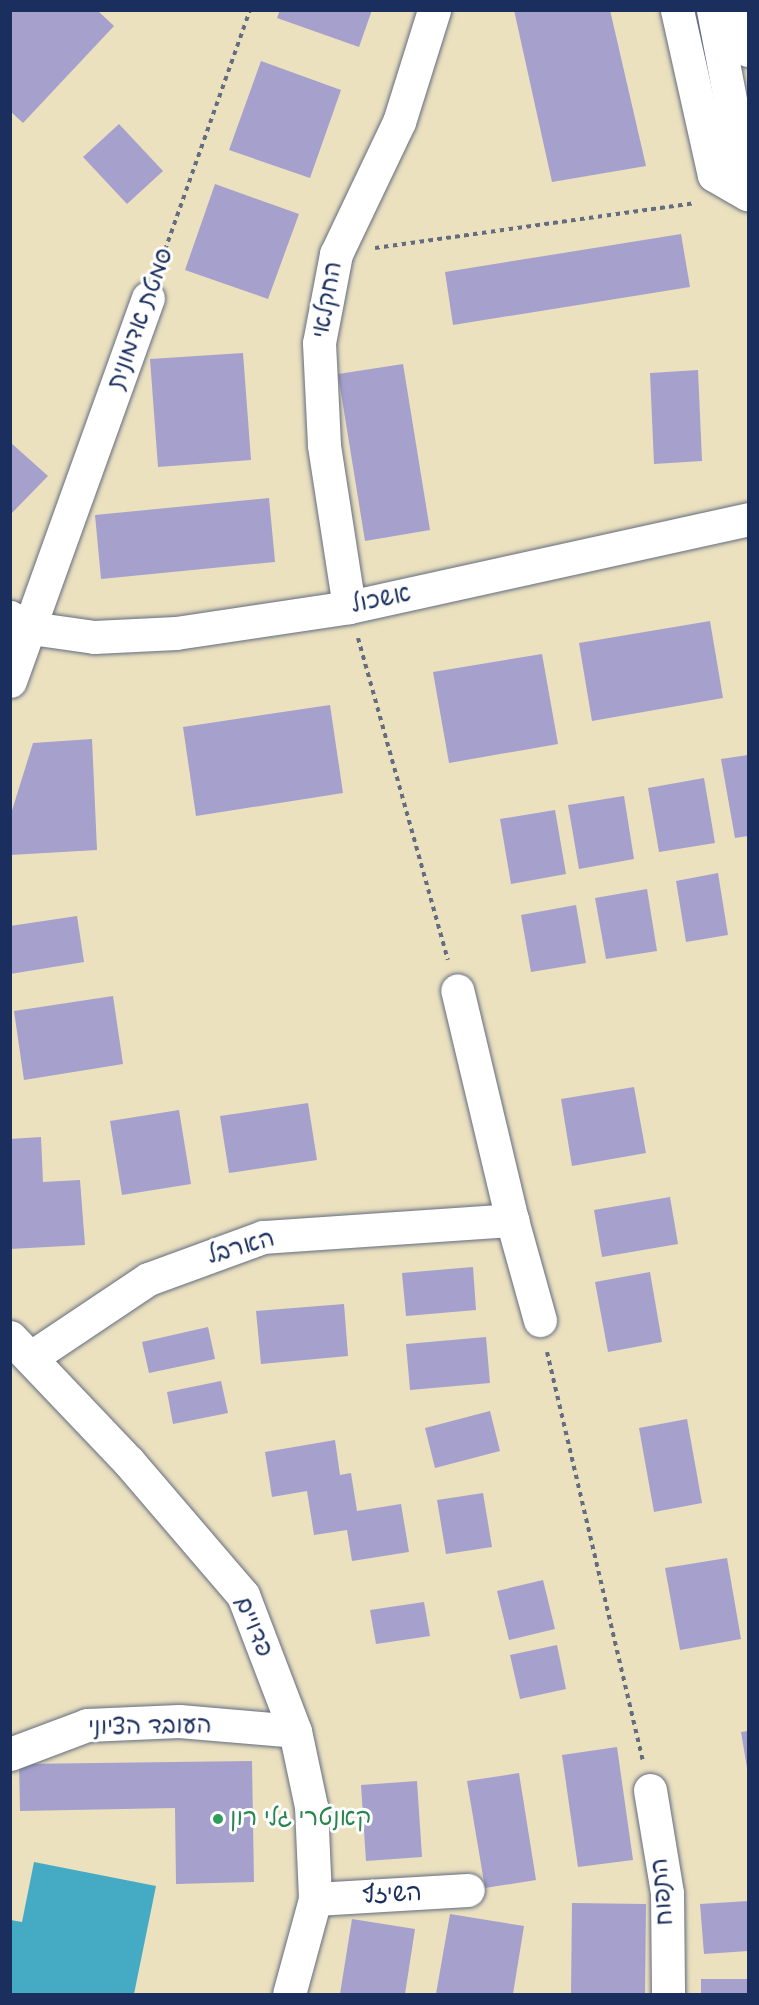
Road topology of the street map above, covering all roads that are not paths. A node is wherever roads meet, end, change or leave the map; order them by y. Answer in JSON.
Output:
{"nodes":[{"id":1,"x":434,"y":10,"type":"edge"},
{"id":2,"x":677,"y":10,"type":"edge"},
{"id":3,"x":712,"y":10,"type":"edge"},
{"id":4,"x":739,"y":10,"type":"edge"},
{"id":5,"x":748,"y":50,"type":"edge"},
{"id":6,"x":748,"y":195,"type":"edge"},
{"id":7,"x":148,"y":298,"type":"road end"},
{"id":8,"x":748,"y":519,"type":"edge"},
{"id":9,"x":349,"y":607,"type":"junction"},
{"id":10,"x":21,"y":623,"type":"edge"},
{"id":11,"x":10,"y":681,"type":"edge"},
{"id":12,"x":457,"y":990,"type":"road end"},
{"id":13,"x":512,"y":1220,"type":"junction"},
{"id":14,"x":540,"y":1320,"type":"road end"},
{"id":15,"x":22,"y":1346,"type":"edge"},
{"id":16,"x":295,"y":1731,"type":"junction"},
{"id":17,"x":10,"y":1754,"type":"edge"},
{"id":18,"x":650,"y":1790,"type":"road end"},
{"id":19,"x":468,"y":1890,"type":"dead end"},
{"id":20,"x":315,"y":1899,"type":"junction"},
{"id":21,"x":289,"y":1995,"type":"edge"},
{"id":22,"x":668,"y":1995,"type":"edge"}],
"edges":[{"from":1,"to":9,"type":"street","name":"החקלאי"},
{"from":2,"to":6,"type":"street"},
{"from":3,"to":6,"type":"street"},
{"from":4,"to":5,"type":"street"},
{"from":7,"to":10,"type":"street","name":"סמטת אדמונית"},
{"from":8,"to":9,"type":"street","name":"אשכול"},
{"from":9,"to":10,"type":"street","name":"אשכול"},
{"from":10,"to":11,"type":"street","name":"סמטת אדמונית"},
{"from":12,"to":13,"type":"street"},
{"from":13,"to":14,"type":"street"},
{"from":13,"to":15,"type":"street","name":"הארבל"},
{"from":15,"to":16,"type":"street","name":"פדויים"},
{"from":16,"to":17,"type":"street","name":"העובד הציוני"},
{"from":16,"to":20,"type":"street","name":"פדויים"},
{"from":18,"to":22,"type":"street","name":"התפוח"},
{"from":19,"to":20,"type":"street","name":"השיזף"},
{"from":20,"to":21,"type":"street","name":"פדויים"}]}
